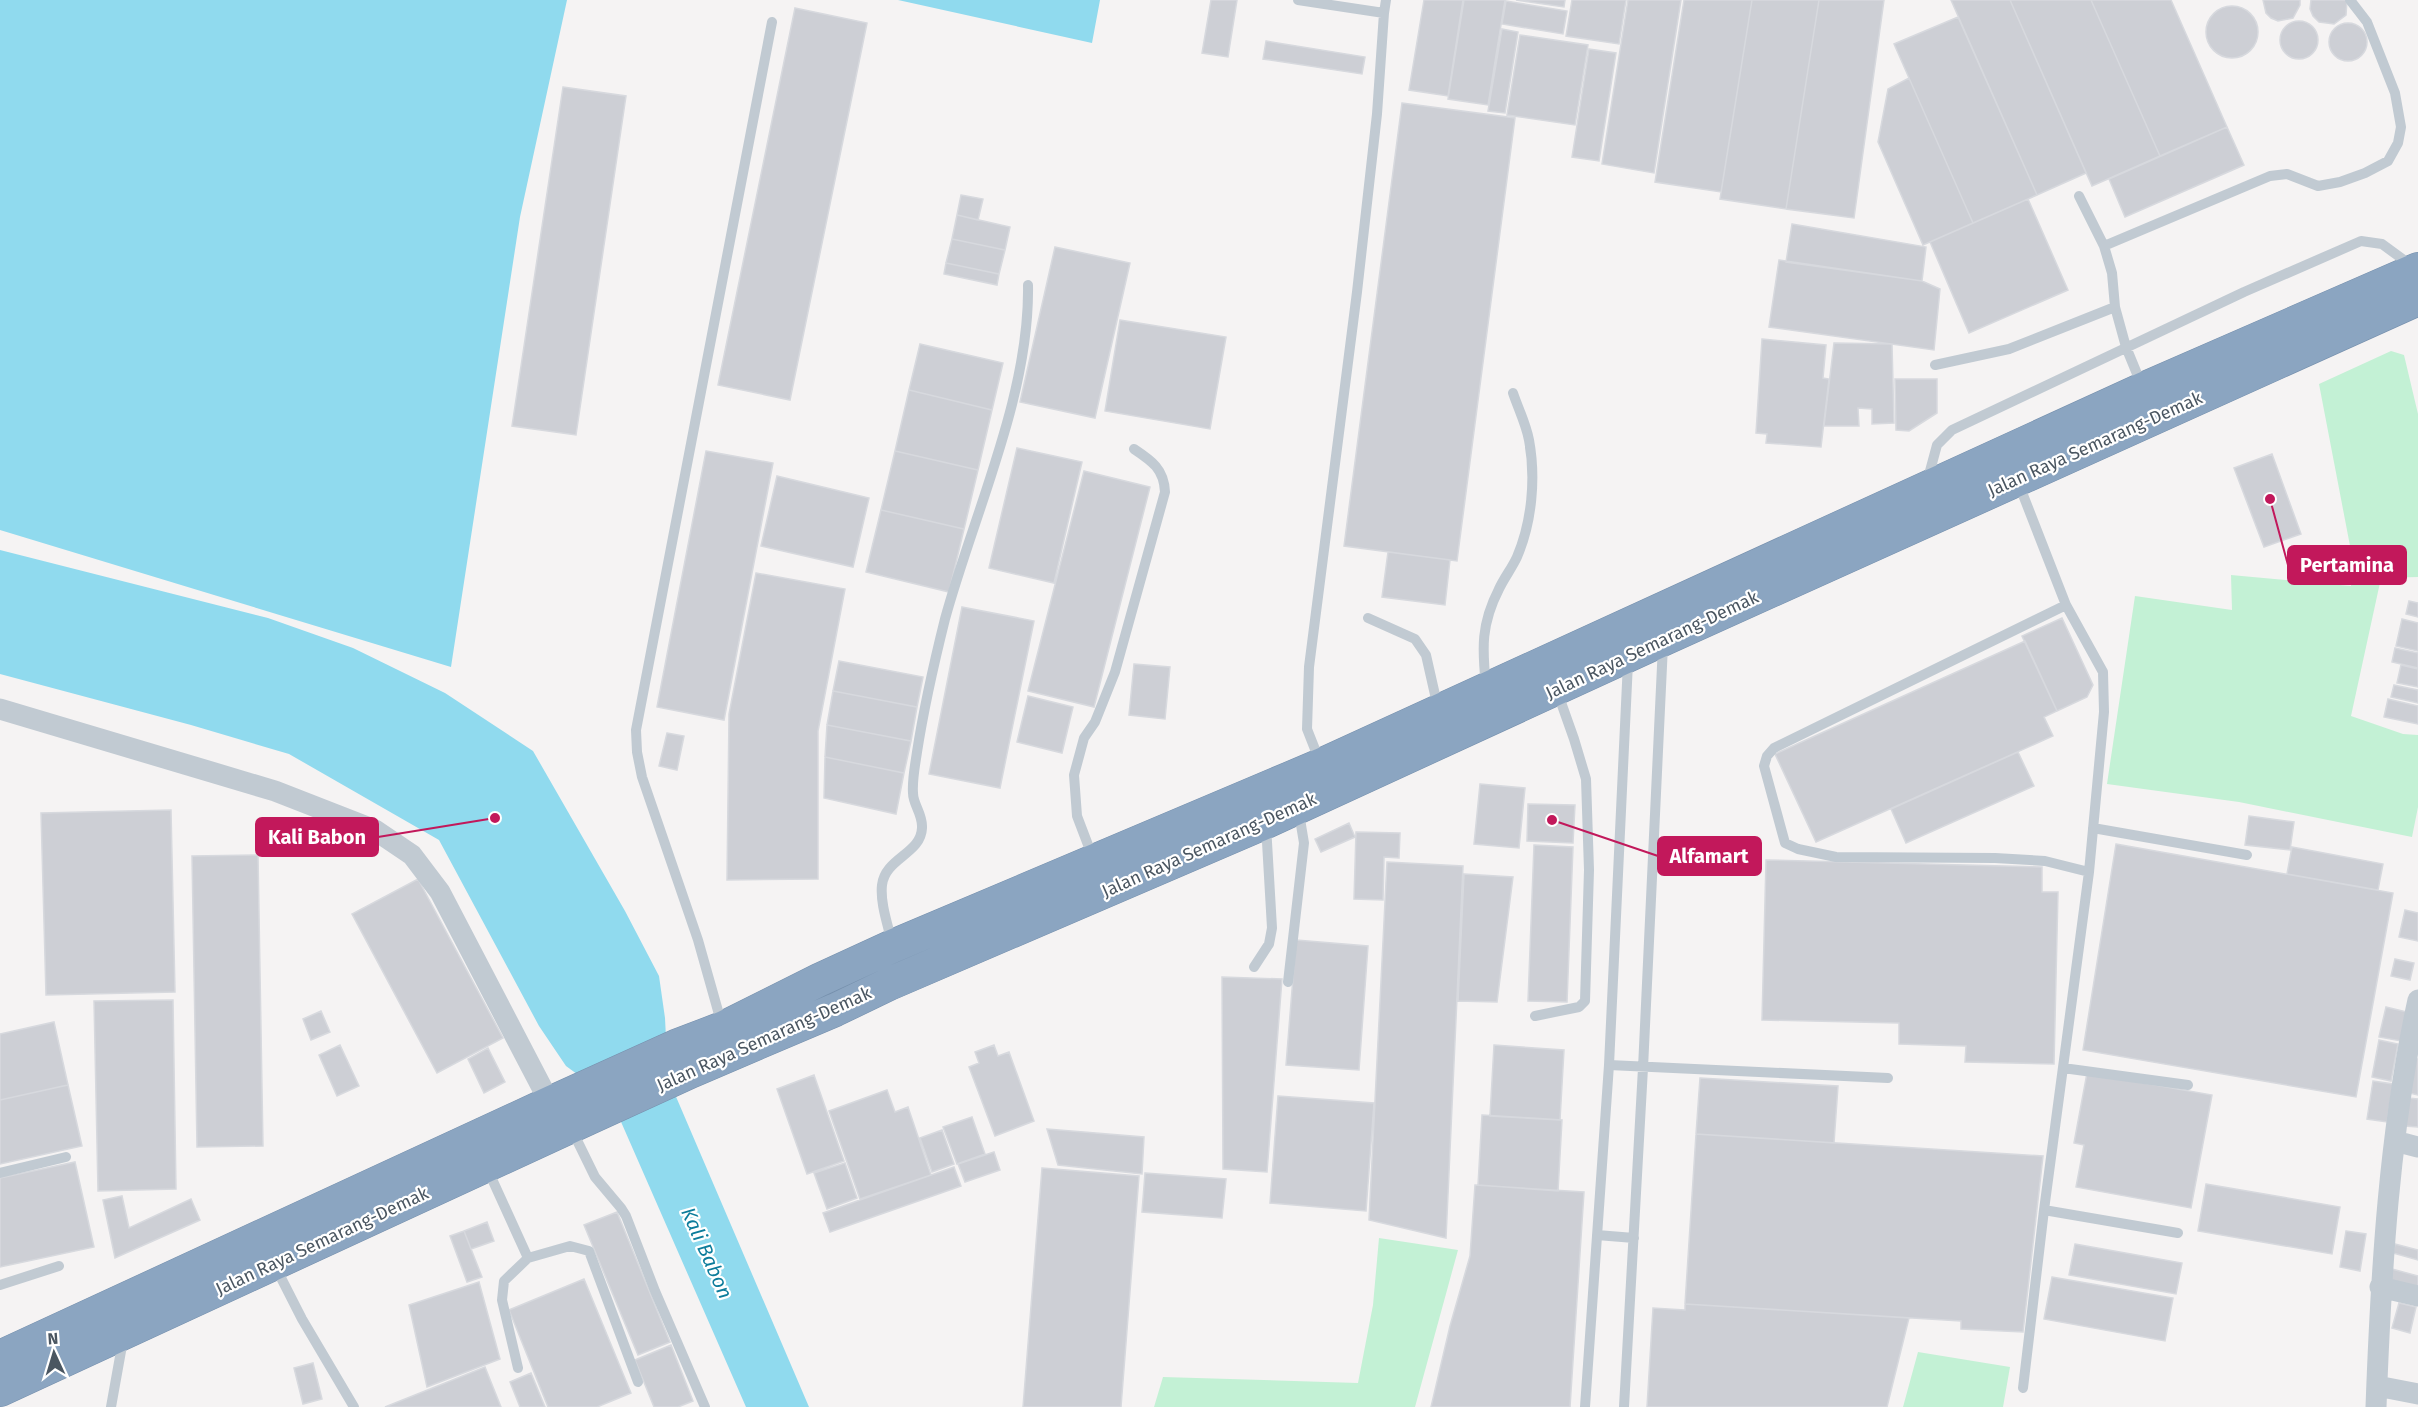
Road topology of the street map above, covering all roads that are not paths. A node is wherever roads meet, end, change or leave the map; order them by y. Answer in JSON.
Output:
{"nodes":[{"id":1,"x":1298,"y":0,"type":"edge"},
{"id":2,"x":1386,"y":0,"type":"edge"},
{"id":3,"x":2350,"y":0,"type":"edge"},
{"id":4,"x":1384,"y":13,"type":"junction"},
{"id":5,"x":772,"y":22,"type":"dead end"},
{"id":6,"x":2079,"y":196,"type":"dead end"},
{"id":7,"x":2103,"y":246,"type":"junction"},
{"id":8,"x":2418,"y":279,"type":"edge"},
{"id":9,"x":1028,"y":285,"type":"dead end"},
{"id":10,"x":2115,"y":307,"type":"junction"},
{"id":11,"x":2126,"y":347,"type":"junction"},
{"id":12,"x":1935,"y":365,"type":"dead end"},
{"id":13,"x":2143,"y":389,"type":"junction"},
{"id":14,"x":1513,"y":393,"type":"dead end"},
{"id":15,"x":1134,"y":449,"type":"dead end"},
{"id":16,"x":2017,"y":479,"type":"junction"},
{"id":17,"x":1925,"y":488,"type":"junction"},
{"id":18,"x":2066,"y":605,"type":"junction"},
{"id":19,"x":1368,"y":618,"type":"dead end"},
{"id":20,"x":1664,"y":639,"type":"junction"},
{"id":21,"x":1629,"y":656,"type":"junction"},
{"id":22,"x":1487,"y":689,"type":"junction"},
{"id":23,"x":1556,"y":689,"type":"junction"},
{"id":24,"x":0,"y":709,"type":"edge"},
{"id":25,"x":1439,"y":711,"type":"junction"},
{"id":26,"x":1321,"y":765,"type":"junction"},
{"id":27,"x":1298,"y":807,"type":"junction"},
{"id":28,"x":1266,"y":822,"type":"junction"},
{"id":29,"x":2093,"y":828,"type":"junction"},
{"id":30,"x":2247,"y":855,"type":"dead end"},
{"id":31,"x":1094,"y":861,"type":"junction"},
{"id":32,"x":2089,"y":872,"type":"junction"},
{"id":33,"x":893,"y":946,"type":"junction"},
{"id":34,"x":1254,"y":966,"type":"dead end"},
{"id":35,"x":1288,"y":982,"type":"dead end"},
{"id":36,"x":2418,"y":1000,"type":"edge"},
{"id":37,"x":1535,"y":1016,"type":"dead end"},
{"id":38,"x":723,"y":1028,"type":"junction"},
{"id":39,"x":2413,"y":1048,"type":"edge"},
{"id":40,"x":684,"y":1059,"type":"junction"},
{"id":41,"x":1609,"y":1065,"type":"junction"},
{"id":42,"x":1643,"y":1068,"type":"junction"},
{"id":43,"x":2063,"y":1068,"type":"junction"},
{"id":44,"x":1888,"y":1078,"type":"dead end"},
{"id":45,"x":2188,"y":1085,"type":"dead end"},
{"id":46,"x":571,"y":1110,"type":"junction"},
{"id":47,"x":2395,"y":1142,"type":"junction"},
{"id":48,"x":2418,"y":1147,"type":"edge"},
{"id":49,"x":66,"y":1157,"type":"dead end"},
{"id":50,"x":0,"y":1173,"type":"edge"},
{"id":51,"x":491,"y":1175,"type":"junction"},
{"id":52,"x":2044,"y":1210,"type":"junction"},
{"id":53,"x":2178,"y":1233,"type":"dead end"},
{"id":54,"x":1597,"y":1235,"type":"junction"},
{"id":55,"x":1634,"y":1238,"type":"junction"},
{"id":56,"x":528,"y":1258,"type":"junction"},
{"id":57,"x":273,"y":1263,"type":"junction"},
{"id":58,"x":59,"y":1266,"type":"dead end"},
{"id":59,"x":0,"y":1285,"type":"edge"},
{"id":60,"x":2380,"y":1287,"type":"junction"},
{"id":61,"x":2418,"y":1296,"type":"edge"},
{"id":62,"x":124,"y":1331,"type":"junction"},
{"id":63,"x":0,"y":1357,"type":"edge"},
{"id":64,"x":518,"y":1368,"type":"dead end"},
{"id":65,"x":638,"y":1382,"type":"dead end"},
{"id":66,"x":2023,"y":1388,"type":"dead end"},
{"id":67,"x":0,"y":1390,"type":"edge"},
{"id":68,"x":2418,"y":1394,"type":"edge"},
{"id":69,"x":2377,"y":1397,"type":"edge"},
{"id":70,"x":111,"y":1407,"type":"edge"},
{"id":71,"x":354,"y":1407,"type":"edge"},
{"id":72,"x":705,"y":1407,"type":"edge"},
{"id":73,"x":1585,"y":1407,"type":"edge"},
{"id":74,"x":1624,"y":1407,"type":"edge"}],
"edges":[{"from":1,"to":4,"type":"lane"},
{"from":2,"to":4,"type":"lane"},
{"from":3,"to":7,"type":"lane"},
{"from":4,"to":26,"type":"lane"},
{"from":5,"to":38,"type":"lane"},
{"from":6,"to":7,"type":"lane"},
{"from":7,"to":10,"type":"lane"},
{"from":8,"to":11,"type":"lane"},
{"from":8,"to":13,"type":"highway","name":"Jalan Raya Semarang-Demak"},
{"from":8,"to":16,"type":"highway","name":"Jalan Raya Semarang-Demak"},
{"from":9,"to":33,"type":"lane"},
{"from":10,"to":11,"type":"lane"},
{"from":10,"to":12,"type":"lane"},
{"from":11,"to":13,"type":"lane"},
{"from":11,"to":17,"type":"lane"},
{"from":13,"to":17,"type":"highway","name":"Jalan Raya Semarang-Demak"},
{"from":14,"to":22,"type":"lane"},
{"from":15,"to":31,"type":"lane"},
{"from":16,"to":18,"type":"lane"},
{"from":16,"to":20,"type":"highway","name":"Jalan Raya Semarang-Demak"},
{"from":17,"to":22,"type":"highway","name":"Jalan Raya Semarang-Demak"},
{"from":18,"to":29,"type":"lane"},
{"from":18,"to":32,"type":"lane"},
{"from":19,"to":25,"type":"lane"},
{"from":20,"to":21,"type":"highway","name":"Jalan Raya Semarang-Demak"},
{"from":20,"to":42,"type":"lane"},
{"from":21,"to":23,"type":"highway","name":"Jalan Raya Semarang-Demak"},
{"from":21,"to":41,"type":"lane"},
{"from":22,"to":25,"type":"highway","name":"Jalan Raya Semarang-Demak"},
{"from":23,"to":27,"type":"highway","name":"Jalan Raya Semarang-Demak"},
{"from":23,"to":37,"type":"lane"},
{"from":24,"to":46,"type":"street"},
{"from":25,"to":26,"type":"highway","name":"Jalan Raya Semarang-Demak"},
{"from":26,"to":31,"type":"highway","name":"Jalan Raya Semarang-Demak"},
{"from":27,"to":28,"type":"highway","name":"Jalan Raya Semarang-Demak"},
{"from":27,"to":35,"type":"lane"},
{"from":28,"to":34,"type":"lane"},
{"from":28,"to":40,"type":"highway","name":"Jalan Raya Semarang-Demak"},
{"from":29,"to":30,"type":"lane"},
{"from":29,"to":32,"type":"lane"},
{"from":31,"to":33,"type":"highway","name":"Jalan Raya Semarang-Demak"},
{"from":32,"to":43,"type":"lane"},
{"from":33,"to":38,"type":"highway","name":"Jalan Raya Semarang-Demak"},
{"from":36,"to":39,"type":"street"},
{"from":38,"to":40,"type":"highway","name":"Jalan Raya Semarang-Demak"},
{"from":39,"to":47,"type":"street"},
{"from":40,"to":46,"type":"highway","name":"Jalan Raya Semarang-Demak"},
{"from":41,"to":42,"type":"lane"},
{"from":41,"to":54,"type":"lane"},
{"from":42,"to":44,"type":"lane"},
{"from":42,"to":55,"type":"lane"},
{"from":43,"to":45,"type":"lane"},
{"from":43,"to":52,"type":"lane"},
{"from":46,"to":51,"type":"highway","name":"Jalan Raya Semarang-Demak"},
{"from":46,"to":63,"type":"highway","name":"Jalan Raya Semarang-Demak"},
{"from":46,"to":72,"type":"lane"},
{"from":47,"to":48,"type":"street"},
{"from":47,"to":60,"type":"street"},
{"from":49,"to":50,"type":"lane"},
{"from":51,"to":56,"type":"lane"},
{"from":51,"to":57,"type":"highway","name":"Jalan Raya Semarang-Demak"},
{"from":52,"to":53,"type":"lane"},
{"from":52,"to":66,"type":"lane"},
{"from":54,"to":55,"type":"lane"},
{"from":54,"to":73,"type":"lane"},
{"from":55,"to":74,"type":"lane"},
{"from":56,"to":64,"type":"lane"},
{"from":56,"to":65,"type":"lane"},
{"from":57,"to":62,"type":"highway","name":"Jalan Raya Semarang-Demak"},
{"from":57,"to":71,"type":"lane"},
{"from":58,"to":59,"type":"lane"},
{"from":60,"to":61,"type":"street"},
{"from":60,"to":69,"type":"street"},
{"from":62,"to":67,"type":"highway","name":"Jalan Raya Semarang-Demak"},
{"from":62,"to":70,"type":"lane"},
{"from":68,"to":69,"type":"street"}]}
